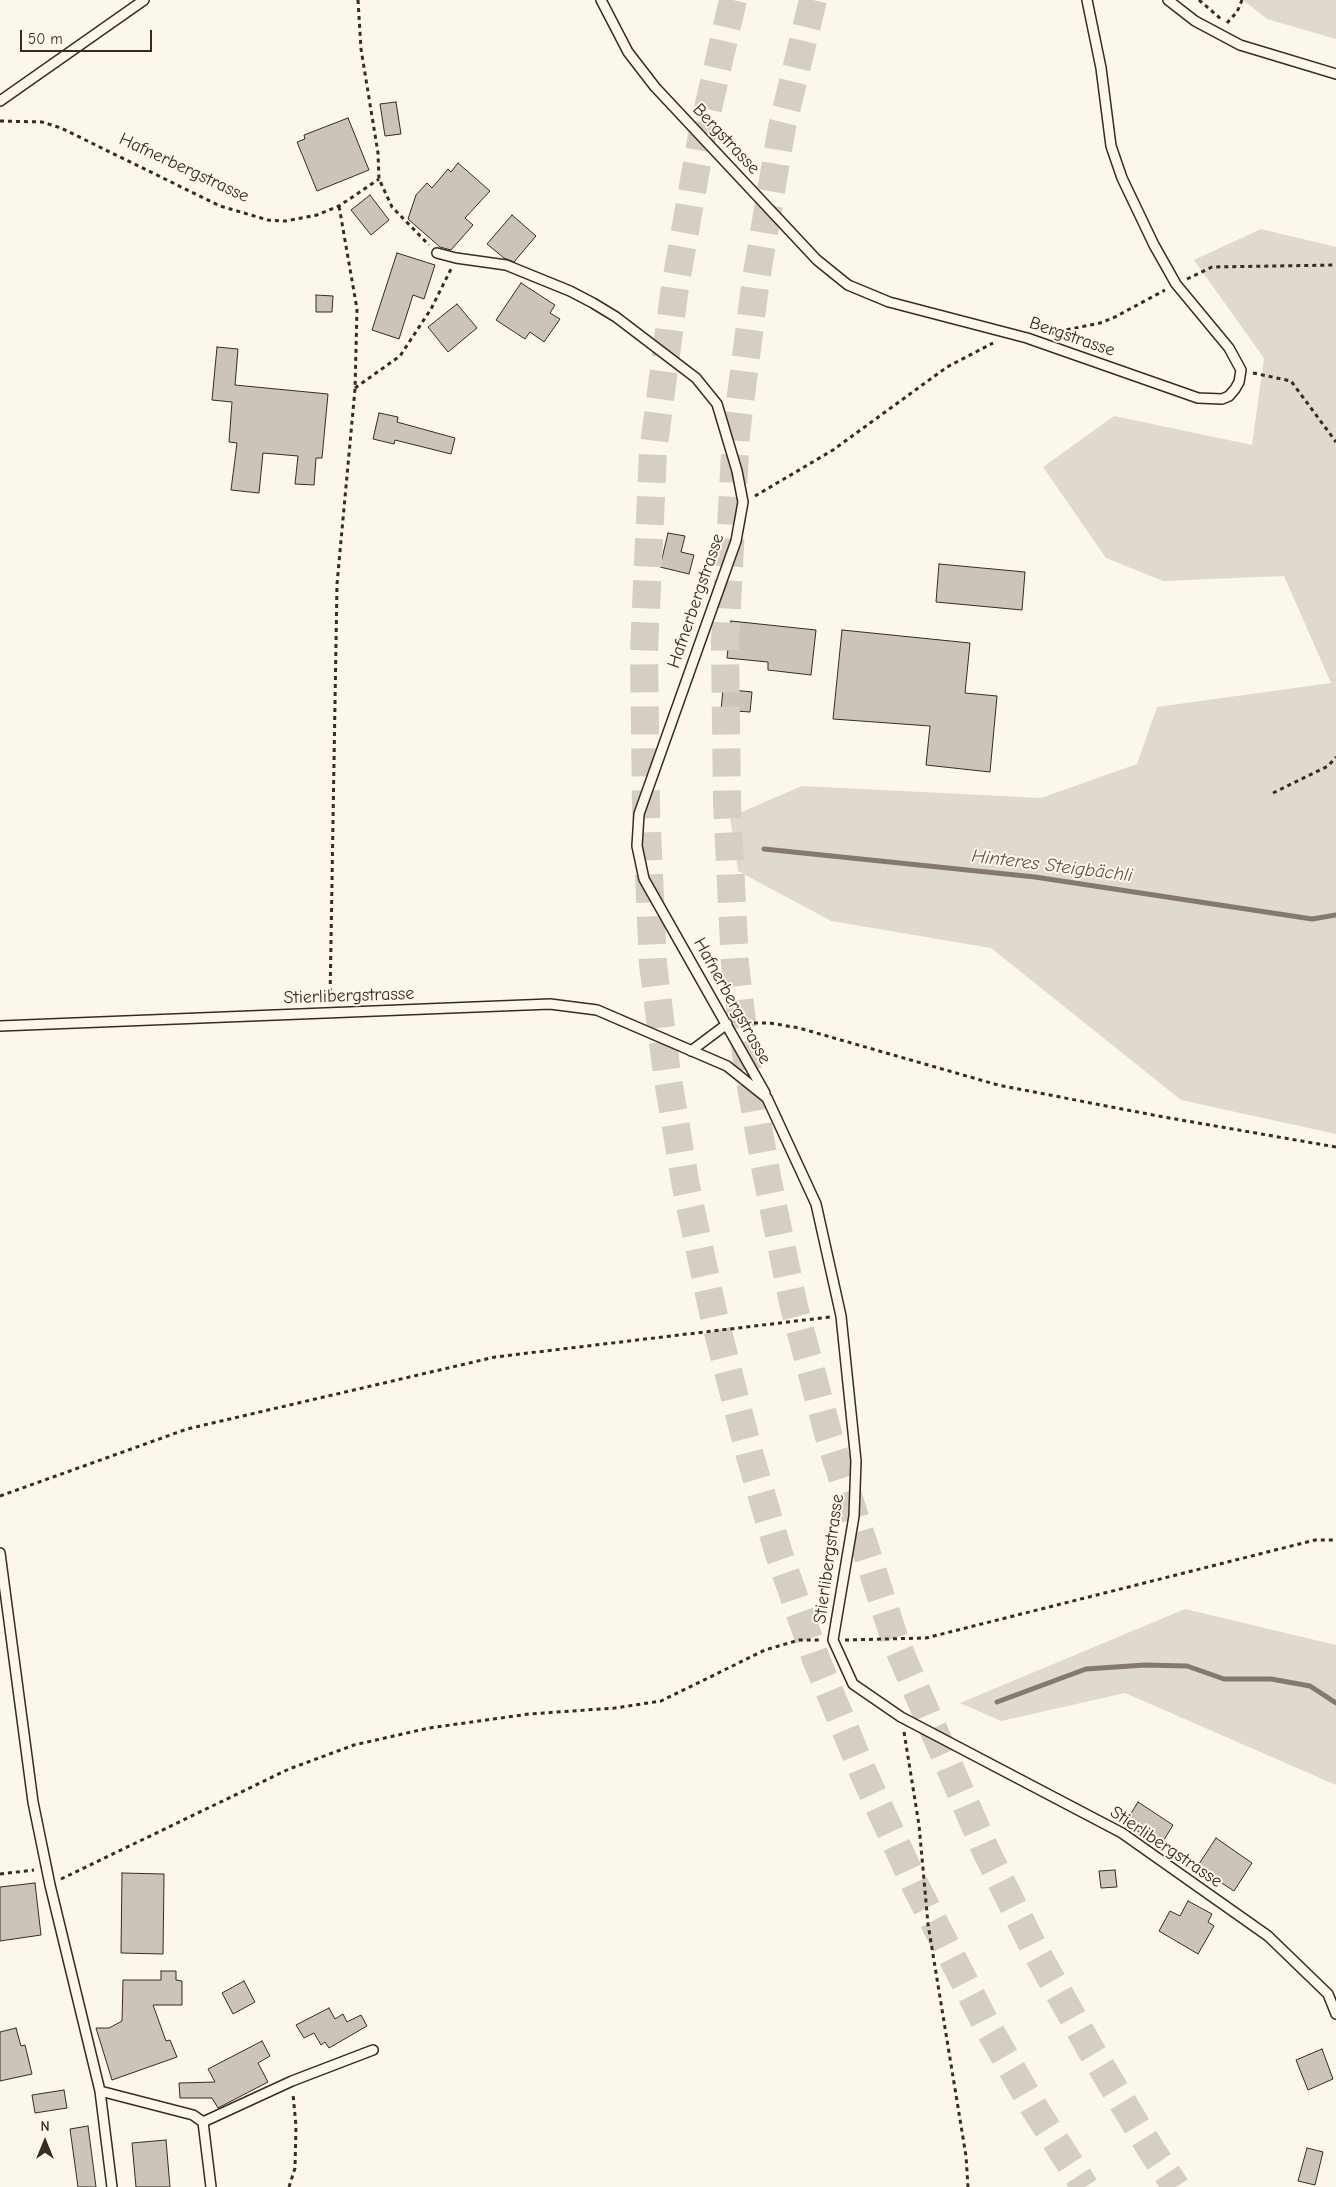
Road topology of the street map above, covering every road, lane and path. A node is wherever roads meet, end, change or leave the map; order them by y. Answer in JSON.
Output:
{"nodes":[{"id":1,"x":144,"y":0,"type":"edge"},
{"id":2,"x":358,"y":0,"type":"edge"},
{"id":3,"x":601,"y":0,"type":"edge"},
{"id":4,"x":1087,"y":0,"type":"edge"},
{"id":5,"x":1168,"y":0,"type":"edge"},
{"id":6,"x":1242,"y":0,"type":"edge"},
{"id":7,"x":1226,"y":24,"type":"dead end"},
{"id":8,"x":1336,"y":74,"type":"edge"},
{"id":9,"x":0,"y":101,"type":"edge"},
{"id":10,"x":0,"y":120,"type":"edge"},
{"id":11,"x":379,"y":179,"type":"junction"},
{"id":12,"x":339,"y":206,"type":"junction"},
{"id":13,"x":437,"y":253,"type":"joint"},
{"id":14,"x":456,"y":258,"type":"junction"},
{"id":15,"x":1336,"y":265,"type":"edge"},
{"id":16,"x":1176,"y":284,"type":"junction"},
{"id":17,"x":1027,"y":338,"type":"junction"},
{"id":18,"x":997,"y":342,"type":"dead end"},
{"id":19,"x":1240,"y":370,"type":"junction"},
{"id":20,"x":354,"y":389,"type":"junction"},
{"id":21,"x":1336,"y":442,"type":"edge"},
{"id":22,"x":743,"y":502,"type":"junction"},
{"id":23,"x":1336,"y":756,"type":"edge"},
{"id":24,"x":1273,"y":793,"type":"dead end"},
{"id":25,"x":330,"y":1013,"type":"junction"},
{"id":26,"x":727,"y":1024,"type":"junction"},
{"id":27,"x":0,"y":1026,"type":"edge"},
{"id":28,"x":691,"y":1051,"type":"junction"},
{"id":29,"x":767,"y":1098,"type":"junction"},
{"id":30,"x":1336,"y":1148,"type":"edge"},
{"id":31,"x":841,"y":1316,"type":"junction"},
{"id":32,"x":0,"y":1496,"type":"edge"},
{"id":33,"x":1336,"y":1540,"type":"edge"},
{"id":34,"x":0,"y":1554,"type":"edge"},
{"id":35,"x":833,"y":1640,"type":"junction"},
{"id":36,"x":901,"y":1717,"type":"junction"},
{"id":37,"x":46,"y":1869,"type":"junction"},
{"id":38,"x":0,"y":1874,"type":"edge"},
{"id":39,"x":50,"y":1885,"type":"junction"},
{"id":40,"x":1336,"y":2014,"type":"edge"},
{"id":41,"x":373,"y":2050,"type":"dead end"},
{"id":42,"x":292,"y":2081,"type":"junction"},
{"id":43,"x":100,"y":2091,"type":"junction"},
{"id":44,"x":203,"y":2122,"type":"junction"},
{"id":45,"x":112,"y":2187,"type":"edge"},
{"id":46,"x":211,"y":2187,"type":"edge"},
{"id":47,"x":289,"y":2187,"type":"edge"},
{"id":48,"x":968,"y":2187,"type":"edge"}],
"edges":[{"from":1,"to":9,"type":"lane"},
{"from":2,"to":11,"type":"path"},
{"from":3,"to":17,"type":"lane","name":"Bergstrasse"},
{"from":4,"to":16,"type":"lane"},
{"from":5,"to":8,"type":"lane"},
{"from":6,"to":7,"type":"path"},
{"from":10,"to":12,"type":"path","name":"Hafnerbergstrasse"},
{"from":11,"to":12,"type":"path","name":"Hafnerbergstrasse"},
{"from":11,"to":13,"type":"path"},
{"from":12,"to":20,"type":"path"},
{"from":13,"to":14,"type":"lane","name":"Hafnerbergstrasse"},
{"from":14,"to":20,"type":"path"},
{"from":14,"to":22,"type":"lane","name":"Hafnerbergstrasse"},
{"from":15,"to":16,"type":"path"},
{"from":16,"to":17,"type":"path"},
{"from":16,"to":19,"type":"lane"},
{"from":17,"to":19,"type":"lane","name":"Bergstrasse"},
{"from":18,"to":22,"type":"path"},
{"from":19,"to":21,"type":"path"},
{"from":20,"to":25,"type":"path"},
{"from":22,"to":26,"type":"lane","name":"Hafnerbergstrasse"},
{"from":23,"to":24,"type":"path"},
{"from":25,"to":27,"type":"lane","name":"Stierlibergstrasse"},
{"from":25,"to":28,"type":"lane","name":"Stierlibergstrasse"},
{"from":26,"to":28,"type":"lane"},
{"from":26,"to":29,"type":"lane","name":"Hafnerbergstrasse"},
{"from":26,"to":30,"type":"path"},
{"from":28,"to":29,"type":"lane","name":"Stierlibergstrasse"},
{"from":29,"to":31,"type":"lane","name":"Stierlibergstrasse"},
{"from":31,"to":32,"type":"path"},
{"from":31,"to":35,"type":"lane","name":"Stierlibergstrasse"},
{"from":33,"to":35,"type":"path"},
{"from":34,"to":37,"type":"lane"},
{"from":35,"to":36,"type":"lane","name":"Stierlibergstrasse"},
{"from":35,"to":39,"type":"path"},
{"from":36,"to":40,"type":"lane","name":"Stierlibergstrasse"},
{"from":36,"to":48,"type":"path"},
{"from":37,"to":38,"type":"path"},
{"from":37,"to":39,"type":"lane"},
{"from":39,"to":43,"type":"lane"},
{"from":41,"to":42,"type":"lane"},
{"from":42,"to":44,"type":"lane"},
{"from":42,"to":47,"type":"path"},
{"from":43,"to":44,"type":"lane"},
{"from":43,"to":45,"type":"lane"},
{"from":44,"to":46,"type":"lane"}]}
